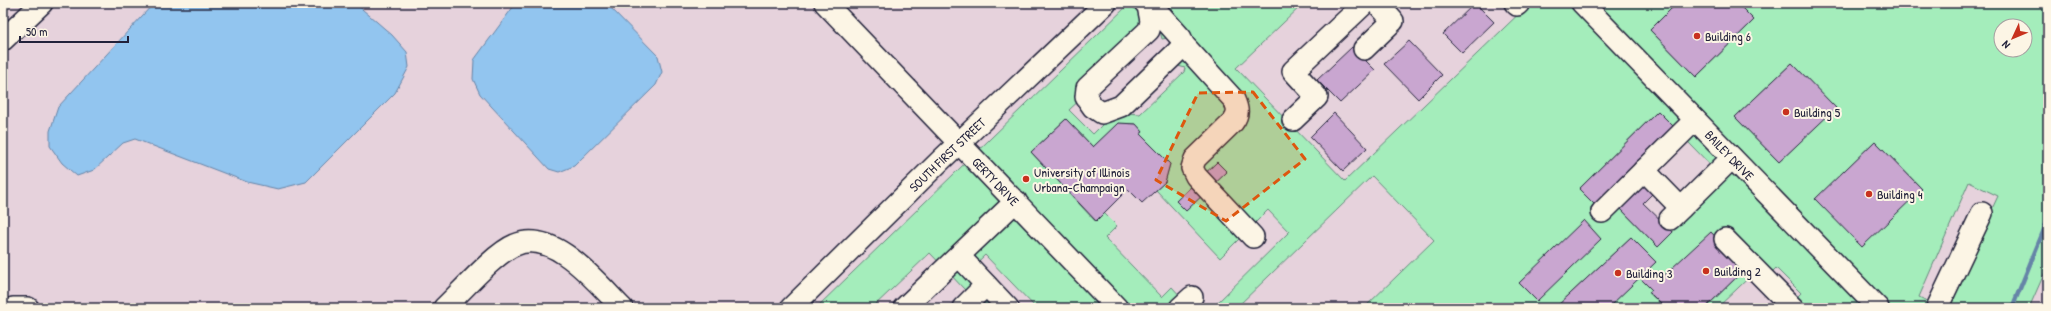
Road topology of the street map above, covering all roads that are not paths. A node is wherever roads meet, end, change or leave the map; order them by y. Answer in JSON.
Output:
{"nodes":[{"id":1,"x":42,"y":3,"type":"edge"},
{"id":2,"x":825,"y":3,"type":"edge"},
{"id":3,"x":1106,"y":3,"type":"edge"},
{"id":4,"x":1365,"y":3,"type":"edge"},
{"id":5,"x":1377,"y":3,"type":"edge"},
{"id":6,"x":1515,"y":3,"type":"edge"},
{"id":7,"x":1518,"y":3,"type":"edge"},
{"id":8,"x":1582,"y":3,"type":"edge"},
{"id":9,"x":1147,"y":4,"type":"edge"},
{"id":10,"x":3,"y":40,"type":"edge"},
{"id":11,"x":1183,"y":44,"type":"junction"},
{"id":12,"x":1364,"y":48,"type":"dead end"},
{"id":13,"x":1293,"y":120,"type":"dead end"},
{"id":14,"x":1695,"y":120,"type":"junction"},
{"id":15,"x":960,"y":143,"type":"junction"},
{"id":16,"x":1732,"y":158,"type":"junction"},
{"id":17,"x":1644,"y":170,"type":"junction"},
{"id":18,"x":1016,"y":201,"type":"junction"},
{"id":19,"x":1602,"y":212,"type":"dead end"},
{"id":20,"x":1982,"y":213,"type":"dead end"},
{"id":21,"x":1253,"y":237,"type":"dead end"},
{"id":22,"x":1725,"y":239,"type":"dead end"},
{"id":23,"x":959,"y":256,"type":"junction"},
{"id":24,"x":986,"y":285,"type":"junction"},
{"id":25,"x":13,"y":308,"type":"edge"},
{"id":26,"x":28,"y":308,"type":"edge"},
{"id":27,"x":444,"y":308,"type":"edge"},
{"id":28,"x":622,"y":308,"type":"edge"},
{"id":29,"x":791,"y":308,"type":"edge"},
{"id":30,"x":904,"y":308,"type":"edge"},
{"id":31,"x":963,"y":308,"type":"edge"},
{"id":32,"x":1008,"y":308,"type":"edge"},
{"id":33,"x":1117,"y":308,"type":"edge"},
{"id":34,"x":1792,"y":308,"type":"edge"},
{"id":35,"x":1878,"y":308,"type":"edge"},
{"id":36,"x":1937,"y":308,"type":"edge"}],
"edges":[{"from":1,"to":10,"type":"street"},
{"from":2,"to":15,"type":"street","name":"GERTY DRIVE"},
{"from":3,"to":15,"type":"street","name":"SOUTH FIRST STREET"},
{"from":4,"to":13,"type":"street"},
{"from":5,"to":12,"type":"street"},
{"from":6,"to":7,"type":"street"},
{"from":8,"to":14,"type":"street","name":"BAILEY DRIVE"},
{"from":9,"to":11,"type":"street"},
{"from":9,"to":11,"type":"street"},
{"from":11,"to":21,"type":"street"},
{"from":14,"to":16,"type":"street","name":"BAILEY DRIVE"},
{"from":14,"to":17,"type":"street"},
{"from":15,"to":18,"type":"street","name":"GERTY DRIVE"},
{"from":15,"to":29,"type":"street","name":"SOUTH FIRST STREET"},
{"from":16,"to":17,"type":"street"},
{"from":16,"to":35,"type":"street","name":"BAILEY DRIVE"},
{"from":17,"to":19,"type":"street"},
{"from":18,"to":23,"type":"street"},
{"from":18,"to":33,"type":"street","name":"GERTY DRIVE"},
{"from":20,"to":36,"type":"street"},
{"from":22,"to":34,"type":"street"},
{"from":23,"to":24,"type":"street"},
{"from":23,"to":30,"type":"street"},
{"from":24,"to":31,"type":"street"},
{"from":24,"to":32,"type":"street"},
{"from":25,"to":26,"type":"street"},
{"from":27,"to":28,"type":"street"}]}
